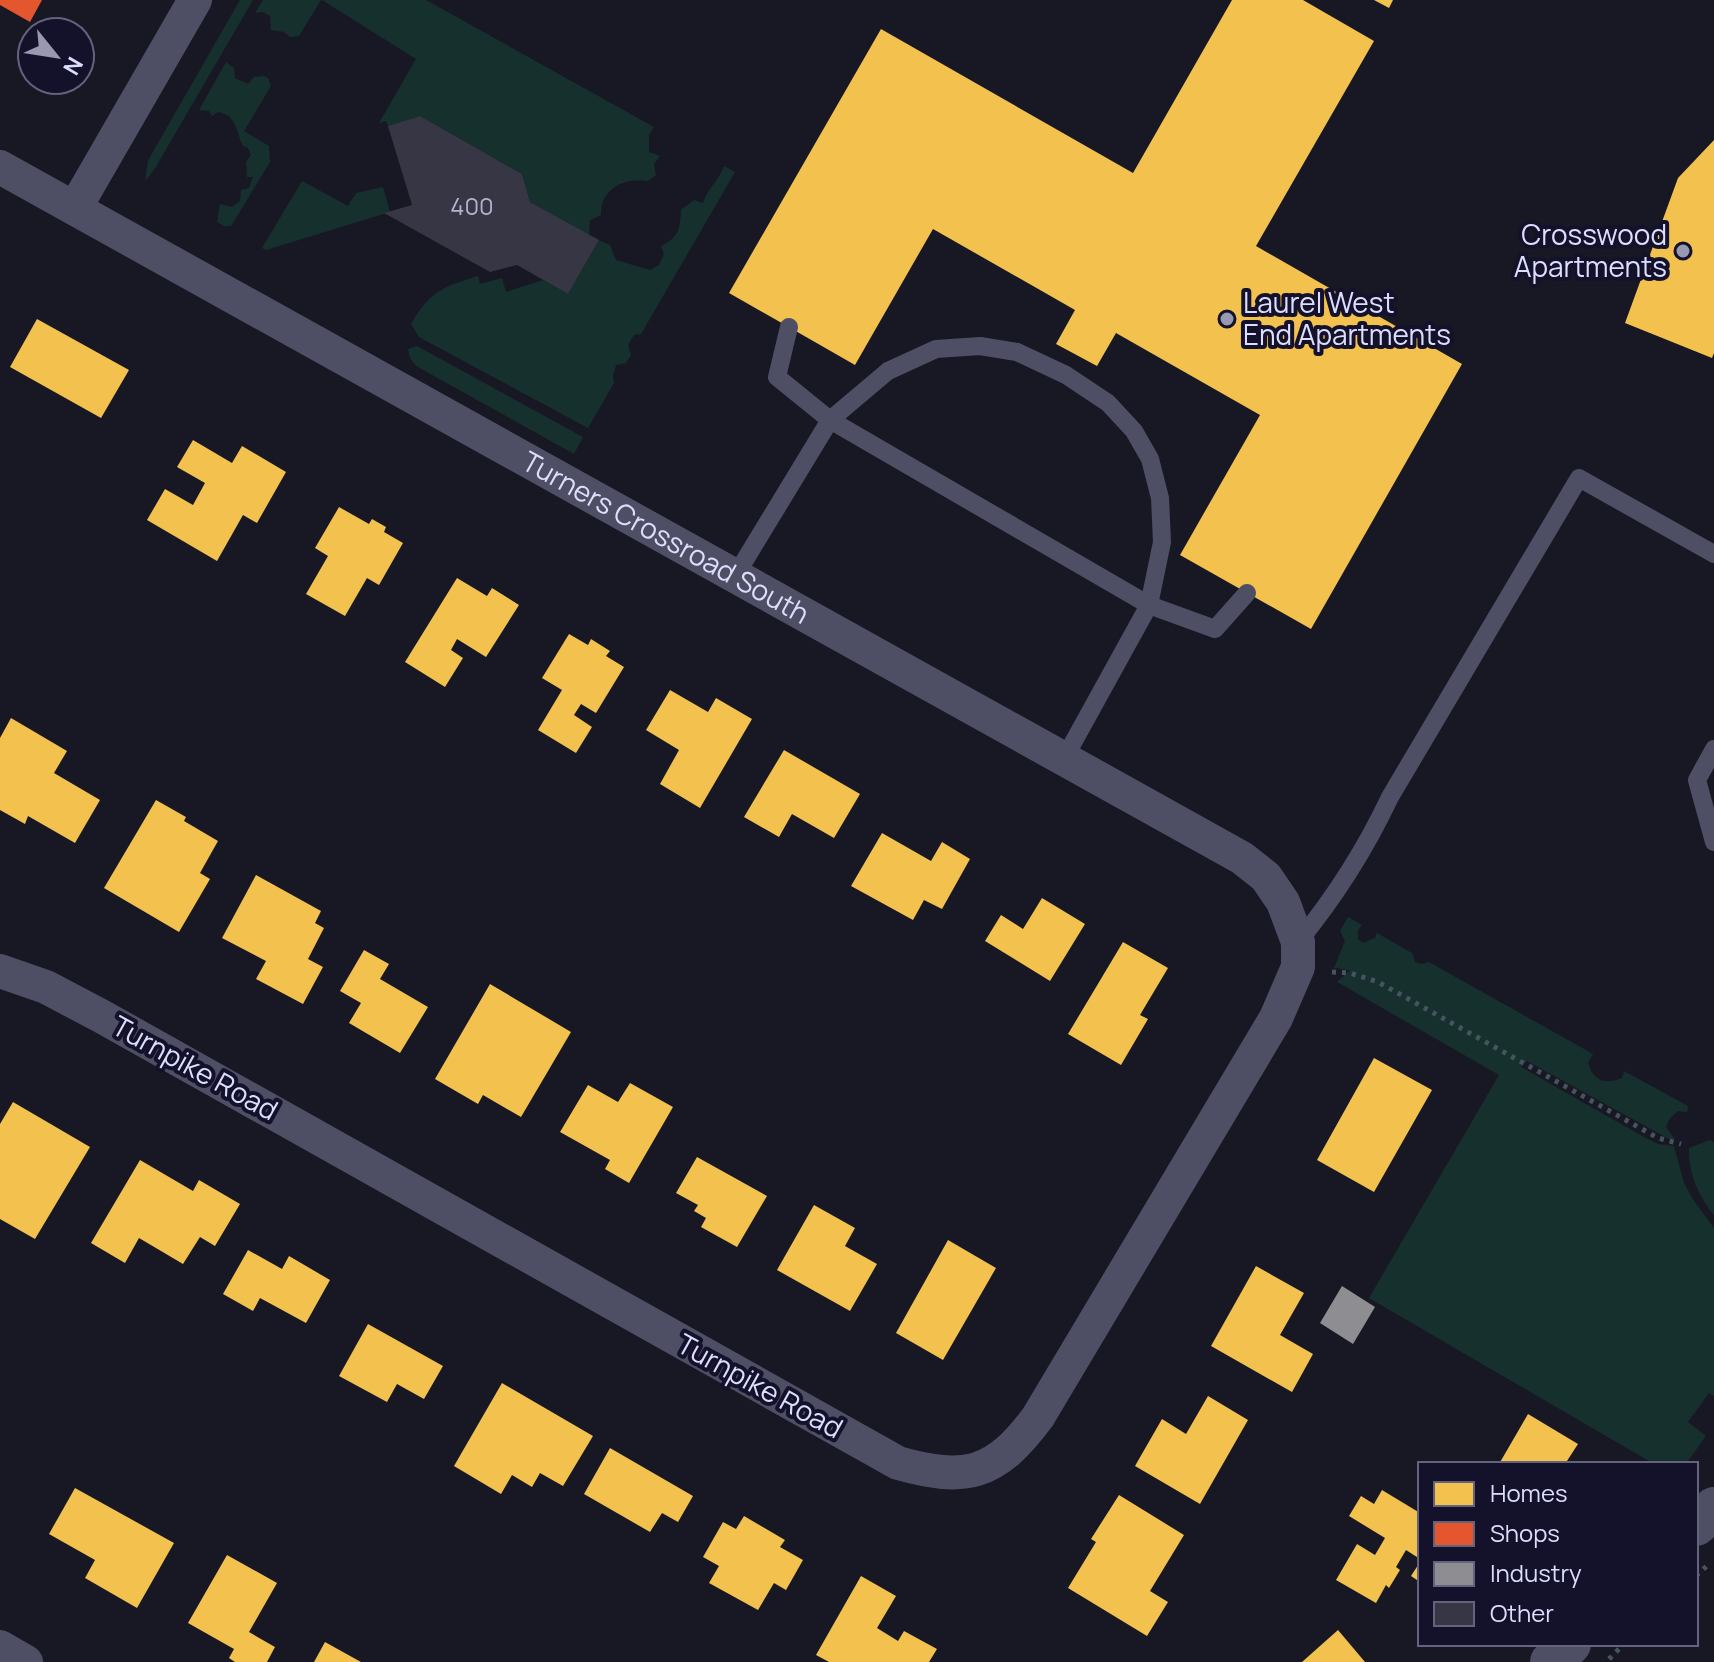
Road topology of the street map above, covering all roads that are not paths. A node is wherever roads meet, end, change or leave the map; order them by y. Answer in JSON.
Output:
{"nodes":[{"id":1,"x":195,"y":0,"type":"edge"},
{"id":2,"x":0,"y":167,"type":"edge"},
{"id":3,"x":75,"y":208,"type":"junction"},
{"id":4,"x":789,"y":327,"type":"dead end"},
{"id":5,"x":830,"y":420,"type":"junction"},
{"id":6,"x":1714,"y":554,"type":"edge"},
{"id":7,"x":734,"y":578,"type":"junction"},
{"id":8,"x":1247,"y":593,"type":"dead end"},
{"id":9,"x":1149,"y":605,"type":"junction"},
{"id":10,"x":1714,"y":749,"type":"edge"},
{"id":11,"x":1064,"y":759,"type":"junction"},
{"id":12,"x":1714,"y":842,"type":"edge"},
{"id":13,"x":1298,"y":942,"type":"junction"},
{"id":14,"x":0,"y":971,"type":"edge"},
{"id":15,"x":1714,"y":1508,"type":"edge"},
{"id":16,"x":1698,"y":1523,"type":"edge"},
{"id":17,"x":1568,"y":1646,"type":"edge"},
{"id":18,"x":0,"y":1647,"type":"edge"},
{"id":19,"x":26,"y":1662,"type":"edge"},
{"id":20,"x":1551,"y":1662,"type":"edge"}],
"edges":[{"from":1,"to":3,"type":"street"},
{"from":2,"to":3,"type":"street","name":"Turners Crossroad South"},
{"from":3,"to":7,"type":"street","name":"Turners Crossroad South"},
{"from":4,"to":5,"type":"lane"},
{"from":5,"to":7,"type":"lane"},
{"from":5,"to":9,"type":"lane"},
{"from":5,"to":9,"type":"lane"},
{"from":6,"to":13,"type":"lane"},
{"from":7,"to":11,"type":"street","name":"Turners Crossroad South"},
{"from":8,"to":9,"type":"lane"},
{"from":9,"to":11,"type":"lane"},
{"from":10,"to":12,"type":"lane"},
{"from":11,"to":13,"type":"street","name":"Turners Crossroad South"},
{"from":13,"to":14,"type":"street","name":"Turnpike Road"},
{"from":15,"to":16,"type":"street"},
{"from":17,"to":20,"type":"street"},
{"from":18,"to":19,"type":"street"}]}
